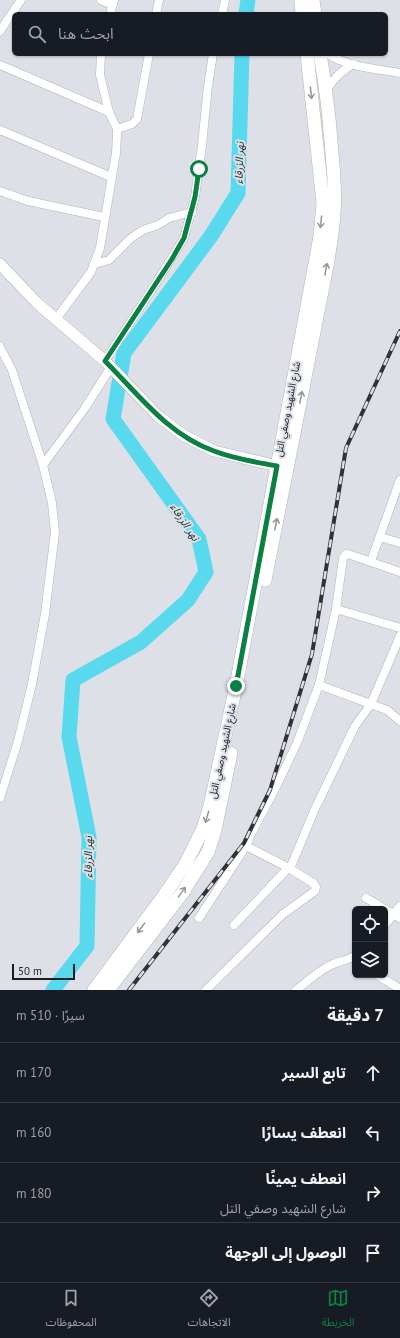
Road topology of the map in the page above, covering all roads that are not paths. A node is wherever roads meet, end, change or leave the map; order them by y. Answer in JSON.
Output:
{"nodes":[{"id":1,"x":101,"y":0,"type":"edge"},
{"id":2,"x":159,"y":0,"type":"edge"},
{"id":3,"x":225,"y":0,"type":"edge"},
{"id":4,"x":301,"y":0,"type":"edge"},
{"id":5,"x":313,"y":0,"type":"edge"},
{"id":6,"x":16,"y":1,"type":"edge"},
{"id":7,"x":113,"y":3,"type":"edge"},
{"id":8,"x":13,"y":12,"type":"edge"},
{"id":9,"x":156,"y":12,"type":"edge"},
{"id":10,"x":222,"y":12,"type":"edge"},
{"id":11,"x":302,"y":12,"type":"edge"},
{"id":12,"x":315,"y":12,"type":"edge"},
{"id":13,"x":12,"y":15,"type":"edge"},
{"id":14,"x":0,"y":30,"type":"edge"},
{"id":15,"x":101,"y":56,"type":"edge"},
{"id":16,"x":149,"y":56,"type":"edge"},
{"id":17,"x":213,"y":56,"type":"edge"},
{"id":18,"x":306,"y":56,"type":"edge"},
{"id":19,"x":320,"y":56,"type":"edge"},
{"id":20,"x":331,"y":56,"type":"edge"},
{"id":21,"x":353,"y":64,"type":"junction"},
{"id":22,"x":0,"y":66,"type":"edge"},
{"id":23,"x":400,"y":73,"type":"edge"},
{"id":24,"x":327,"y":89,"type":"junction"},
{"id":25,"x":110,"y":112,"type":"junction"},
{"id":26,"x":117,"y":129,"type":"junction"},
{"id":27,"x":0,"y":130,"type":"edge"},
{"id":28,"x":332,"y":153,"type":"junction"},
{"id":29,"x":318,"y":154,"type":"junction"},
{"id":30,"x":111,"y":177,"type":"junction"},
{"id":31,"x":0,"y":191,"type":"edge"},
{"id":32,"x":192,"y":212,"type":"junction"},
{"id":33,"x":104,"y":217,"type":"junction"},
{"id":34,"x":0,"y":264,"type":"edge"},
{"id":35,"x":94,"y":264,"type":"junction"},
{"id":36,"x":56,"y":319,"type":"junction"},
{"id":37,"x":0,"y":347,"type":"edge"},
{"id":38,"x":112,"y":368,"type":"junction"},
{"id":39,"x":43,"y":464,"type":"junction"},
{"id":40,"x":277,"y":466,"type":"junction"},
{"id":41,"x":400,"y":480,"type":"edge"},
{"id":42,"x":380,"y":537,"type":"junction"},
{"id":43,"x":400,"y":543,"type":"edge"},
{"id":44,"x":371,"y":561,"type":"junction"},
{"id":45,"x":400,"y":572,"type":"edge"},
{"id":46,"x":336,"y":609,"type":"junction"},
{"id":47,"x":400,"y":628,"type":"edge"},
{"id":48,"x":400,"y":636,"type":"edge"},
{"id":49,"x":319,"y":685,"type":"junction"},
{"id":50,"x":371,"y":704,"type":"junction"},
{"id":51,"x":400,"y":721,"type":"edge"},
{"id":52,"x":0,"y":798,"type":"edge"},
{"id":53,"x":246,"y":846,"type":"junction"},
{"id":54,"x":198,"y":856,"type":"junction"},
{"id":55,"x":289,"y":868,"type":"junction"},
{"id":56,"x":366,"y":898,"type":"dead end"},
{"id":57,"x":400,"y":906,"type":"edge"},
{"id":58,"x":397,"y":916,"type":"edge"},
{"id":59,"x":199,"y":918,"type":"dead end"},
{"id":60,"x":388,"y":923,"type":"edge"},
{"id":61,"x":234,"y":925,"type":"dead end"},
{"id":62,"x":352,"y":958,"type":"edge"},
{"id":63,"x":382,"y":978,"type":"edge"},
{"id":64,"x":94,"y":990,"type":"edge"},
{"id":65,"x":108,"y":990,"type":"edge"},
{"id":66,"x":206,"y":990,"type":"edge"},
{"id":67,"x":296,"y":990,"type":"edge"},
{"id":68,"x":400,"y":990,"type":"edge"}],
"edges":[{"from":1,"to":7,"type":"street"},
{"from":2,"to":9,"type":"street"},
{"from":3,"to":10,"type":"street"},
{"from":4,"to":11,"type":"main road"},
{"from":5,"to":12,"type":"main road"},
{"from":6,"to":8,"type":"street"},
{"from":13,"to":14,"type":"street"},
{"from":15,"to":25,"type":"street"},
{"from":16,"to":26,"type":"street"},
{"from":17,"to":32,"type":"street"},
{"from":18,"to":29,"type":"main road","name":"شارع الشهيد وصفي التل","one_way":true},
{"from":19,"to":24,"type":"main road","name":"شارع الشهيد وصفي التل"},
{"from":20,"to":21,"type":"street"},
{"from":21,"to":23,"type":"street"},
{"from":21,"to":24,"type":"street"},
{"from":22,"to":25,"type":"street"},
{"from":24,"to":28,"type":"main road","name":"شارع الشهيد وصفي التل"},
{"from":25,"to":26,"type":"street"},
{"from":26,"to":30,"type":"street"},
{"from":27,"to":30,"type":"street"},
{"from":28,"to":29,"type":"main road"},
{"from":54,"to":28,"type":"main road","name":"شارع الشهيد وصفي التل","one_way":true},
{"from":29,"to":40,"type":"main road","name":"شارع الشهيد وصفي التل","one_way":true},
{"from":30,"to":33,"type":"street"},
{"from":31,"to":33,"type":"street"},
{"from":32,"to":35,"type":"street"},
{"from":32,"to":38,"type":"street"},
{"from":33,"to":35,"type":"street"},
{"from":34,"to":36,"type":"street"},
{"from":35,"to":36,"type":"street"},
{"from":36,"to":38,"type":"street"},
{"from":37,"to":39,"type":"street"},
{"from":38,"to":39,"type":"street"},
{"from":38,"to":40,"type":"street"},
{"from":39,"to":52,"type":"street"},
{"from":40,"to":54,"type":"main road","name":"شارع الشهيد وصفي التل","one_way":true},
{"from":41,"to":42,"type":"street"},
{"from":42,"to":43,"type":"street"},
{"from":42,"to":44,"type":"street"},
{"from":44,"to":45,"type":"street"},
{"from":44,"to":46,"type":"street"},
{"from":46,"to":47,"type":"street"},
{"from":46,"to":49,"type":"street"},
{"from":48,"to":50,"type":"street"},
{"from":49,"to":50,"type":"street"},
{"from":49,"to":53,"type":"street"},
{"from":50,"to":51,"type":"street"},
{"from":50,"to":55,"type":"street"},
{"from":53,"to":55,"type":"street"},
{"from":53,"to":59,"type":"street"},
{"from":54,"to":64,"type":"main road","name":"شارع الشهيد وصفي التل","one_way":true},
{"from":65,"to":54,"type":"main road","name":"شارع الشهيد وصفي التل","one_way":true},
{"from":55,"to":61,"type":"street"},
{"from":55,"to":66,"type":"street"},
{"from":56,"to":58,"type":"street"},
{"from":57,"to":58,"type":"street"},
{"from":58,"to":60,"type":"street"},
{"from":62,"to":67,"type":"street"},
{"from":63,"to":68,"type":"street"}]}
